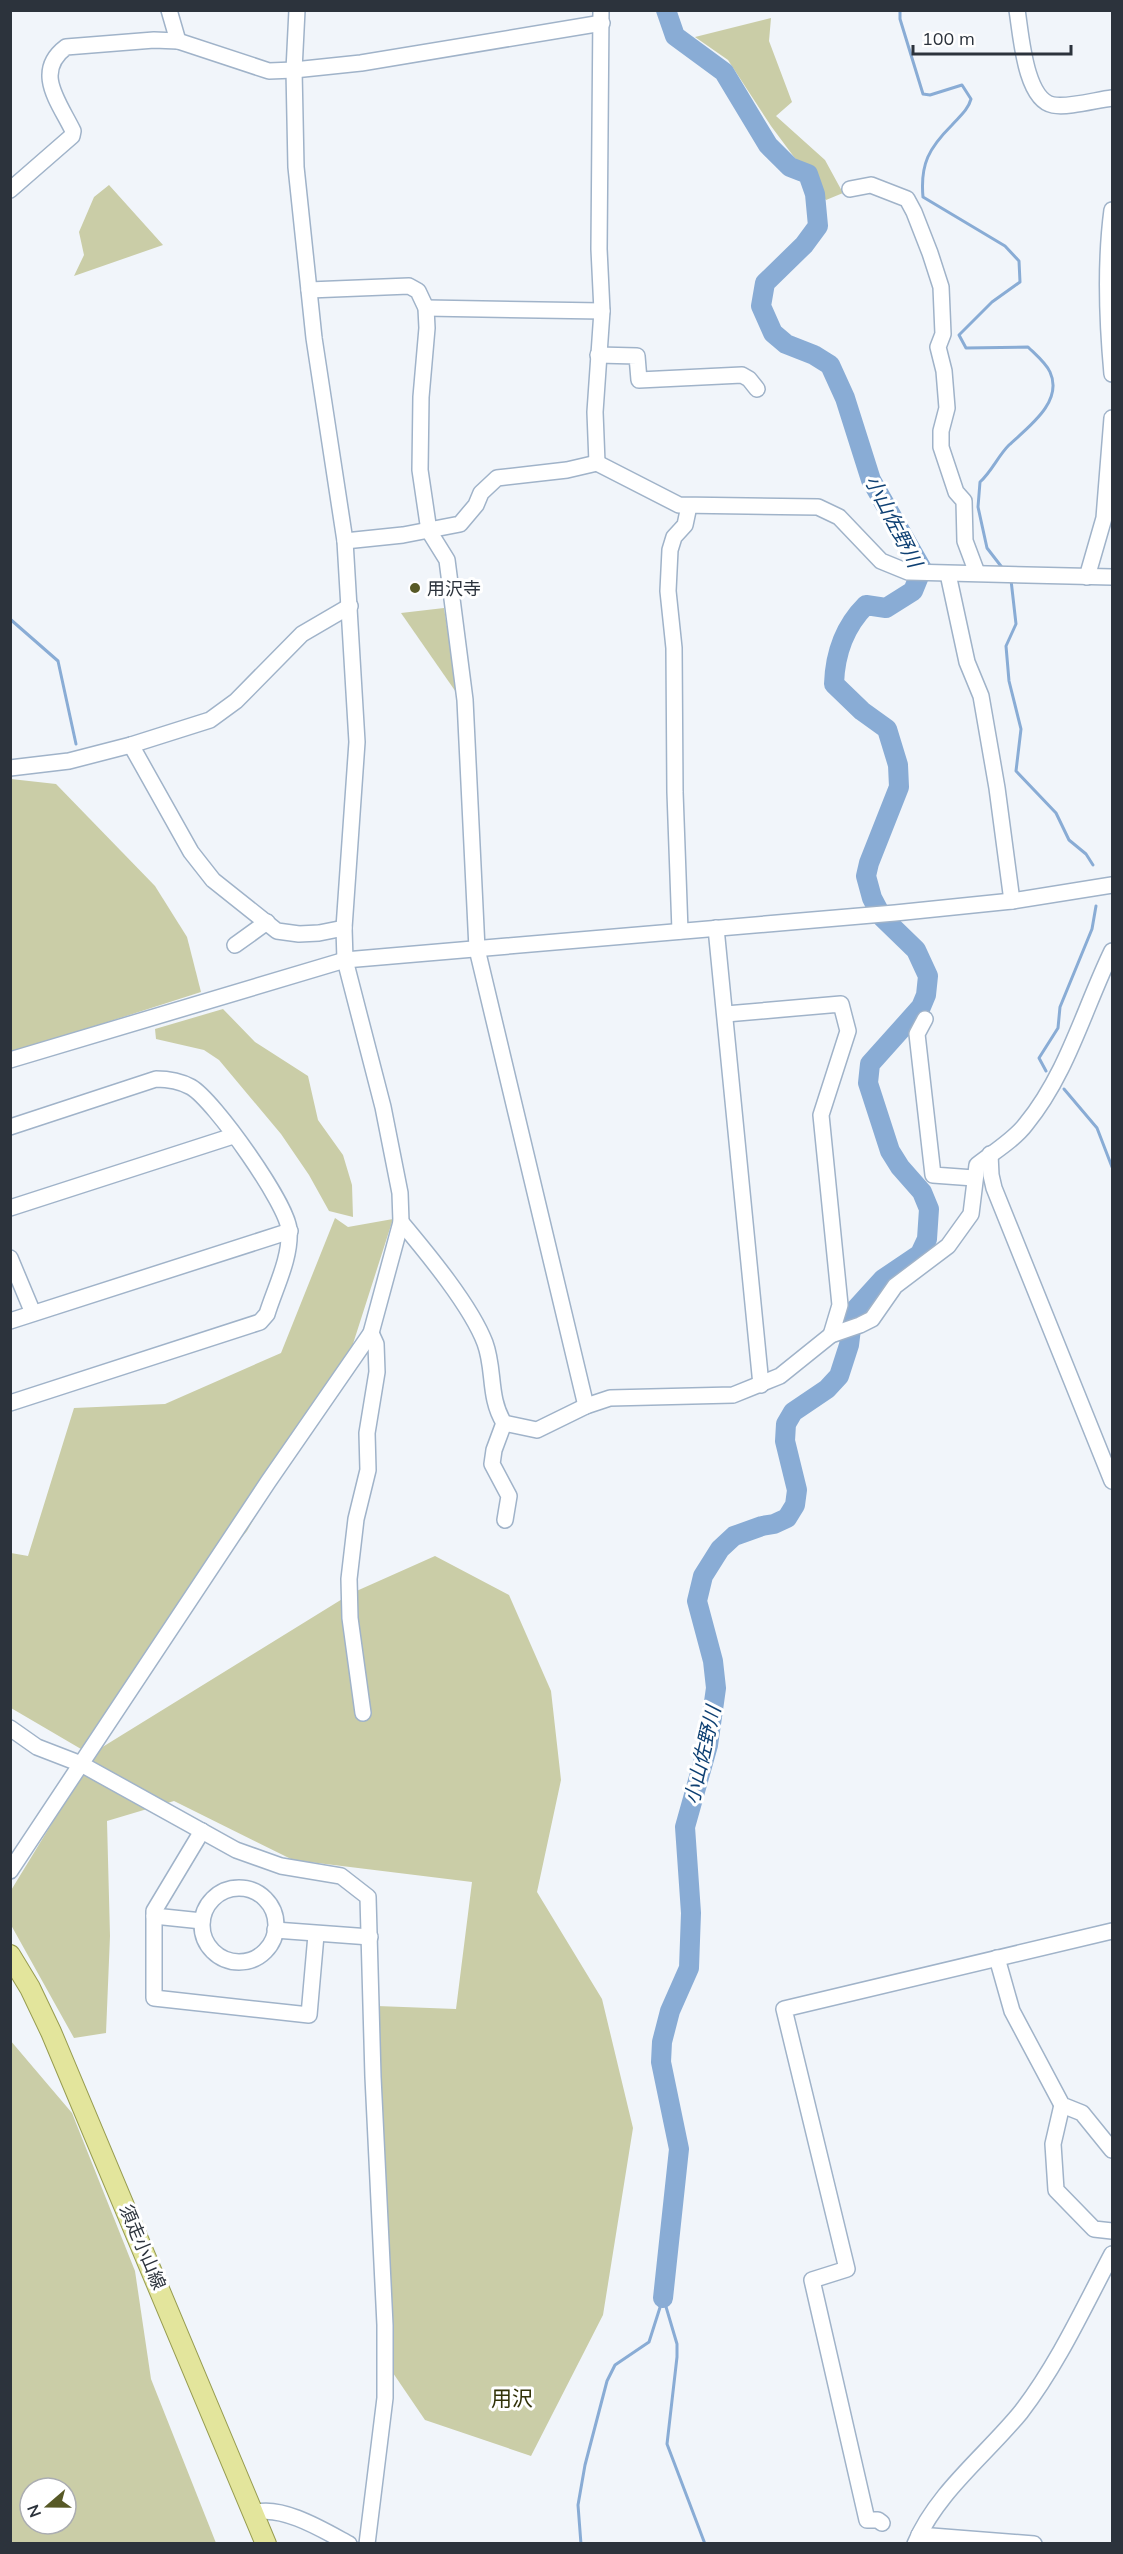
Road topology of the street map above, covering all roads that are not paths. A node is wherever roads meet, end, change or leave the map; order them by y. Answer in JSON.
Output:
{"nodes":[{"id":1,"x":169,"y":10,"type":"edge"},
{"id":2,"x":297,"y":10,"type":"edge"},
{"id":3,"x":1017,"y":10,"type":"edge"},
{"id":4,"x":601,"y":16,"type":"edge"},
{"id":5,"x":178,"y":41,"type":"junction"},
{"id":6,"x":294,"y":70,"type":"junction"},
{"id":7,"x":1113,"y":98,"type":"edge"},
{"id":8,"x":850,"y":189,"type":"dead end"},
{"id":9,"x":10,"y":190,"type":"edge"},
{"id":10,"x":1113,"y":210,"type":"edge"},
{"id":11,"x":309,"y":290,"type":"junction"},
{"id":12,"x":426,"y":308,"type":"junction"},
{"id":13,"x":602,"y":311,"type":"junction"},
{"id":14,"x":598,"y":355,"type":"junction"},
{"id":15,"x":1113,"y":374,"type":"edge"},
{"id":16,"x":757,"y":389,"type":"dead end"},
{"id":17,"x":1113,"y":418,"type":"edge"},
{"id":18,"x":597,"y":463,"type":"junction"},
{"id":19,"x":689,"y":506,"type":"junction"},
{"id":20,"x":429,"y":531,"type":"junction"},
{"id":21,"x":345,"y":541,"type":"junction"},
{"id":22,"x":977,"y":573,"type":"junction"},
{"id":23,"x":942,"y":574,"type":"junction"},
{"id":24,"x":1087,"y":576,"type":"junction"},
{"id":25,"x":1113,"y":577,"type":"edge"},
{"id":26,"x":350,"y":606,"type":"junction"},
{"id":27,"x":131,"y":745,"type":"junction"},
{"id":28,"x":10,"y":768,"type":"edge"},
{"id":29,"x":1113,"y":885,"type":"edge"},
{"id":30,"x":1012,"y":901,"type":"junction"},
{"id":31,"x":267,"y":922,"type":"junction"},
{"id":32,"x":344,"y":928,"type":"junction"},
{"id":33,"x":716,"y":928,"type":"junction"},
{"id":34,"x":680,"y":931,"type":"junction"},
{"id":35,"x":235,"y":945,"type":"dead end"},
{"id":36,"x":477,"y":949,"type":"junction"},
{"id":37,"x":1113,"y":951,"type":"edge"},
{"id":38,"x":345,"y":960,"type":"junction"},
{"id":39,"x":726,"y":1014,"type":"junction"},
{"id":40,"x":925,"y":1019,"type":"dead end"},
{"id":41,"x":10,"y":1060,"type":"edge"},
{"id":42,"x":10,"y":1127,"type":"edge"},
{"id":43,"x":233,"y":1136,"type":"junction"},
{"id":44,"x":990,"y":1154,"type":"junction"},
{"id":45,"x":974,"y":1178,"type":"junction"},
{"id":46,"x":10,"y":1208,"type":"edge"},
{"id":47,"x":401,"y":1222,"type":"junction"},
{"id":48,"x":290,"y":1231,"type":"junction"},
{"id":49,"x":10,"y":1258,"type":"edge"},
{"id":50,"x":33,"y":1313,"type":"junction"},
{"id":51,"x":10,"y":1321,"type":"edge"},
{"id":52,"x":371,"y":1333,"type":"junction"},
{"id":53,"x":834,"y":1334,"type":"junction"},
{"id":54,"x":762,"y":1385,"type":"junction"},
{"id":55,"x":10,"y":1403,"type":"edge"},
{"id":56,"x":586,"y":1406,"type":"junction"},
{"id":57,"x":504,"y":1423,"type":"junction"},
{"id":58,"x":1113,"y":1481,"type":"edge"},
{"id":59,"x":505,"y":1520,"type":"dead end"},
{"id":60,"x":363,"y":1713,"type":"dead end"},
{"id":61,"x":10,"y":1728,"type":"edge"},
{"id":62,"x":81,"y":1764,"type":"junction"},
{"id":63,"x":202,"y":1831,"type":"junction"},
{"id":64,"x":10,"y":1871,"type":"edge"},
{"id":65,"x":154,"y":1916,"type":"junction"},
{"id":66,"x":202,"y":1922,"type":"junction"},
{"id":67,"x":275,"y":1930,"type":"junction"},
{"id":68,"x":1113,"y":1931,"type":"edge"},
{"id":69,"x":316,"y":1935,"type":"junction"},
{"id":70,"x":370,"y":1937,"type":"junction"},
{"id":71,"x":10,"y":1955,"type":"edge"},
{"id":72,"x":997,"y":1958,"type":"junction"},
{"id":73,"x":1062,"y":2105,"type":"junction"},
{"id":74,"x":1113,"y":2150,"type":"edge"},
{"id":75,"x":1113,"y":2231,"type":"edge"},
{"id":76,"x":1113,"y":2254,"type":"edge"},
{"id":77,"x":254,"y":2513,"type":"junction"},
{"id":78,"x":882,"y":2523,"type":"dead end"},
{"id":79,"x":917,"y":2539,"type":"edge"},
{"id":80,"x":266,"y":2544,"type":"edge"},
{"id":81,"x":350,"y":2544,"type":"edge"},
{"id":82,"x":368,"y":2544,"type":"edge"},
{"id":83,"x":1034,"y":2544,"type":"edge"}],
"edges":[{"from":1,"to":5,"type":"street"},
{"from":2,"to":6,"type":"street"},
{"from":3,"to":7,"type":"street"},
{"from":4,"to":6,"type":"street"},
{"from":4,"to":13,"type":"street"},
{"from":5,"to":6,"type":"street"},
{"from":5,"to":9,"type":"street"},
{"from":6,"to":11,"type":"street"},
{"from":8,"to":22,"type":"street"},
{"from":10,"to":15,"type":"street"},
{"from":11,"to":12,"type":"street"},
{"from":11,"to":21,"type":"street"},
{"from":12,"to":13,"type":"street"},
{"from":12,"to":20,"type":"street"},
{"from":13,"to":14,"type":"street"},
{"from":14,"to":16,"type":"street"},
{"from":14,"to":18,"type":"street"},
{"from":17,"to":24,"type":"street"},
{"from":18,"to":19,"type":"street"},
{"from":18,"to":20,"type":"street"},
{"from":19,"to":23,"type":"street"},
{"from":19,"to":34,"type":"street"},
{"from":20,"to":21,"type":"street"},
{"from":20,"to":36,"type":"street"},
{"from":21,"to":26,"type":"street"},
{"from":22,"to":23,"type":"street"},
{"from":22,"to":24,"type":"street"},
{"from":23,"to":30,"type":"street"},
{"from":24,"to":25,"type":"street"},
{"from":26,"to":27,"type":"street"},
{"from":26,"to":32,"type":"street"},
{"from":27,"to":28,"type":"street"},
{"from":27,"to":31,"type":"street"},
{"from":29,"to":30,"type":"street"},
{"from":30,"to":33,"type":"street"},
{"from":31,"to":32,"type":"street"},
{"from":31,"to":35,"type":"street"},
{"from":32,"to":38,"type":"street"},
{"from":33,"to":34,"type":"street"},
{"from":33,"to":39,"type":"street"},
{"from":34,"to":36,"type":"street"},
{"from":36,"to":38,"type":"street"},
{"from":36,"to":56,"type":"street"},
{"from":37,"to":44,"type":"street"},
{"from":38,"to":41,"type":"street"},
{"from":38,"to":47,"type":"street"},
{"from":39,"to":53,"type":"street"},
{"from":39,"to":54,"type":"street"},
{"from":40,"to":45,"type":"street"},
{"from":42,"to":43,"type":"street"},
{"from":43,"to":46,"type":"street"},
{"from":43,"to":48,"type":"street"},
{"from":44,"to":45,"type":"street"},
{"from":44,"to":58,"type":"street"},
{"from":45,"to":53,"type":"street"},
{"from":47,"to":52,"type":"street"},
{"from":47,"to":57,"type":"street"},
{"from":48,"to":50,"type":"street"},
{"from":48,"to":55,"type":"street"},
{"from":49,"to":50,"type":"street"},
{"from":50,"to":51,"type":"street"},
{"from":52,"to":60,"type":"street"},
{"from":52,"to":62,"type":"street"},
{"from":53,"to":54,"type":"street"},
{"from":54,"to":56,"type":"street"},
{"from":56,"to":57,"type":"street"},
{"from":57,"to":59,"type":"street"},
{"from":61,"to":62,"type":"street"},
{"from":62,"to":63,"type":"street"},
{"from":62,"to":64,"type":"street"},
{"from":63,"to":65,"type":"street"},
{"from":63,"to":70,"type":"street"},
{"from":65,"to":66,"type":"street"},
{"from":65,"to":69,"type":"street"},
{"from":66,"to":67,"type":"street"},
{"from":66,"to":67,"type":"street"},
{"from":67,"to":69,"type":"street"},
{"from":68,"to":72,"type":"street"},
{"from":69,"to":70,"type":"street"},
{"from":70,"to":82,"type":"street"},
{"from":71,"to":77,"type":"main road","name":"須走小山線"},
{"from":72,"to":73,"type":"street"},
{"from":72,"to":78,"type":"street"},
{"from":73,"to":74,"type":"street"},
{"from":73,"to":75,"type":"street"},
{"from":76,"to":79,"type":"street"},
{"from":77,"to":80,"type":"main road","name":"須走小山線"},
{"from":77,"to":81,"type":"street"},
{"from":79,"to":83,"type":"street"}]}
